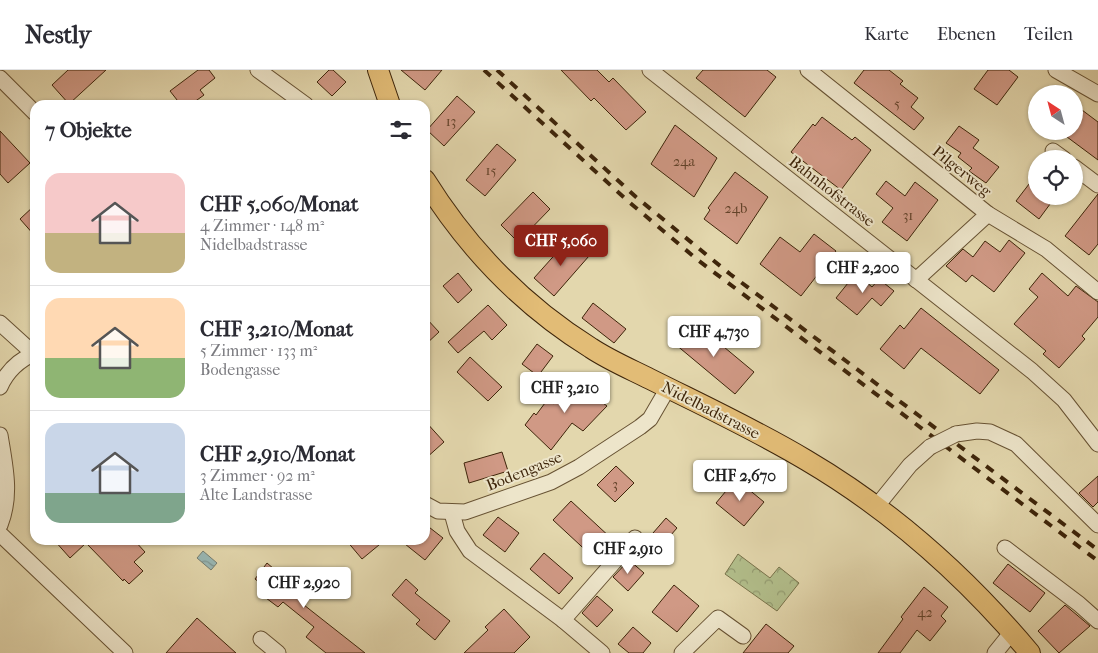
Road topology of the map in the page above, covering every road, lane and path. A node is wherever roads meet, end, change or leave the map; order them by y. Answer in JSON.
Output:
{"nodes":[{"id":1,"x":258,"y":70,"type":"edge"},
{"id":2,"x":378,"y":70,"type":"edge"},
{"id":3,"x":650,"y":70,"type":"edge"},
{"id":4,"x":808,"y":70,"type":"edge"},
{"id":5,"x":1056,"y":70,"type":"edge"},
{"id":6,"x":0,"y":78,"type":"edge"},
{"id":7,"x":1098,"y":94,"type":"edge"},
{"id":8,"x":299,"y":100,"type":"edge"},
{"id":9,"x":388,"y":100,"type":"edge"},
{"id":10,"x":30,"y":108,"type":"edge"},
{"id":11,"x":1083,"y":174,"type":"edge"},
{"id":12,"x":1098,"y":186,"type":"edge"},
{"id":13,"x":430,"y":188,"type":"edge"},
{"id":14,"x":988,"y":214,"type":"junction"},
{"id":15,"x":916,"y":280,"type":"junction"},
{"id":16,"x":1098,"y":292,"type":"edge"},
{"id":17,"x":0,"y":323,"type":"edge"},
{"id":18,"x":30,"y":349,"type":"edge"},
{"id":19,"x":30,"y":355,"type":"edge"},
{"id":20,"x":0,"y":387,"type":"edge"},
{"id":21,"x":668,"y":388,"type":"junction"},
{"id":22,"x":0,"y":435,"type":"edge"},
{"id":23,"x":1098,"y":444,"type":"edge"},
{"id":24,"x":876,"y":506,"type":"junction"},
{"id":25,"x":430,"y":507,"type":"edge"},
{"id":26,"x":452,"y":513,"type":"junction"},
{"id":27,"x":0,"y":525,"type":"edge"},
{"id":28,"x":1098,"y":525,"type":"edge"},
{"id":29,"x":0,"y":534,"type":"edge"},
{"id":30,"x":635,"y":538,"type":"dead end"},
{"id":31,"x":1004,"y":548,"type":"dead end"},
{"id":32,"x":563,"y":620,"type":"junction"},
{"id":33,"x":1098,"y":621,"type":"edge"},
{"id":34,"x":1012,"y":632,"type":"junction"},
{"id":35,"x":743,"y":636,"type":"dead end"},
{"id":36,"x":261,"y":638,"type":"dead end"},
{"id":37,"x":125,"y":653,"type":"edge"},
{"id":38,"x":278,"y":653,"type":"edge"},
{"id":39,"x":602,"y":653,"type":"edge"},
{"id":40,"x":682,"y":653,"type":"edge"},
{"id":41,"x":995,"y":653,"type":"edge"},
{"id":42,"x":1030,"y":653,"type":"edge"}],
"edges":[{"from":1,"to":8,"type":"street"},
{"from":2,"to":9,"type":"main road"},
{"from":3,"to":15,"type":"street","name":"Bahnhofstrasse"},
{"from":4,"to":14,"type":"street","name":"Pilgerweg"},
{"from":5,"to":7,"type":"street"},
{"from":6,"to":10,"type":"street"},
{"from":11,"to":12,"type":"street"},
{"from":13,"to":21,"type":"main road","name":"Nidelbadstrasse"},
{"from":14,"to":15,"type":"street"},
{"from":14,"to":16,"type":"street","name":"Pilgerweg"},
{"from":15,"to":23,"type":"street","name":"Bahnhofstrasse"},
{"from":17,"to":18,"type":"street"},
{"from":19,"to":20,"type":"street"},
{"from":21,"to":24,"type":"main road","name":"Nidelbadstrasse"},
{"from":21,"to":26,"type":"street","name":"Bodengasse"},
{"from":22,"to":27,"type":"street"},
{"from":24,"to":28,"type":"street","bridge":true},
{"from":24,"to":34,"type":"main road","name":"Nidelbadstrasse"},
{"from":25,"to":26,"type":"street"},
{"from":26,"to":32,"type":"street"},
{"from":29,"to":37,"type":"street"},
{"from":30,"to":32,"type":"street"},
{"from":31,"to":33,"type":"street"},
{"from":32,"to":39,"type":"street"},
{"from":34,"to":41,"type":"street"},
{"from":34,"to":42,"type":"main road","name":"Nidelbadstrasse"},
{"from":35,"to":40,"type":"street"},
{"from":36,"to":38,"type":"street"}]}
